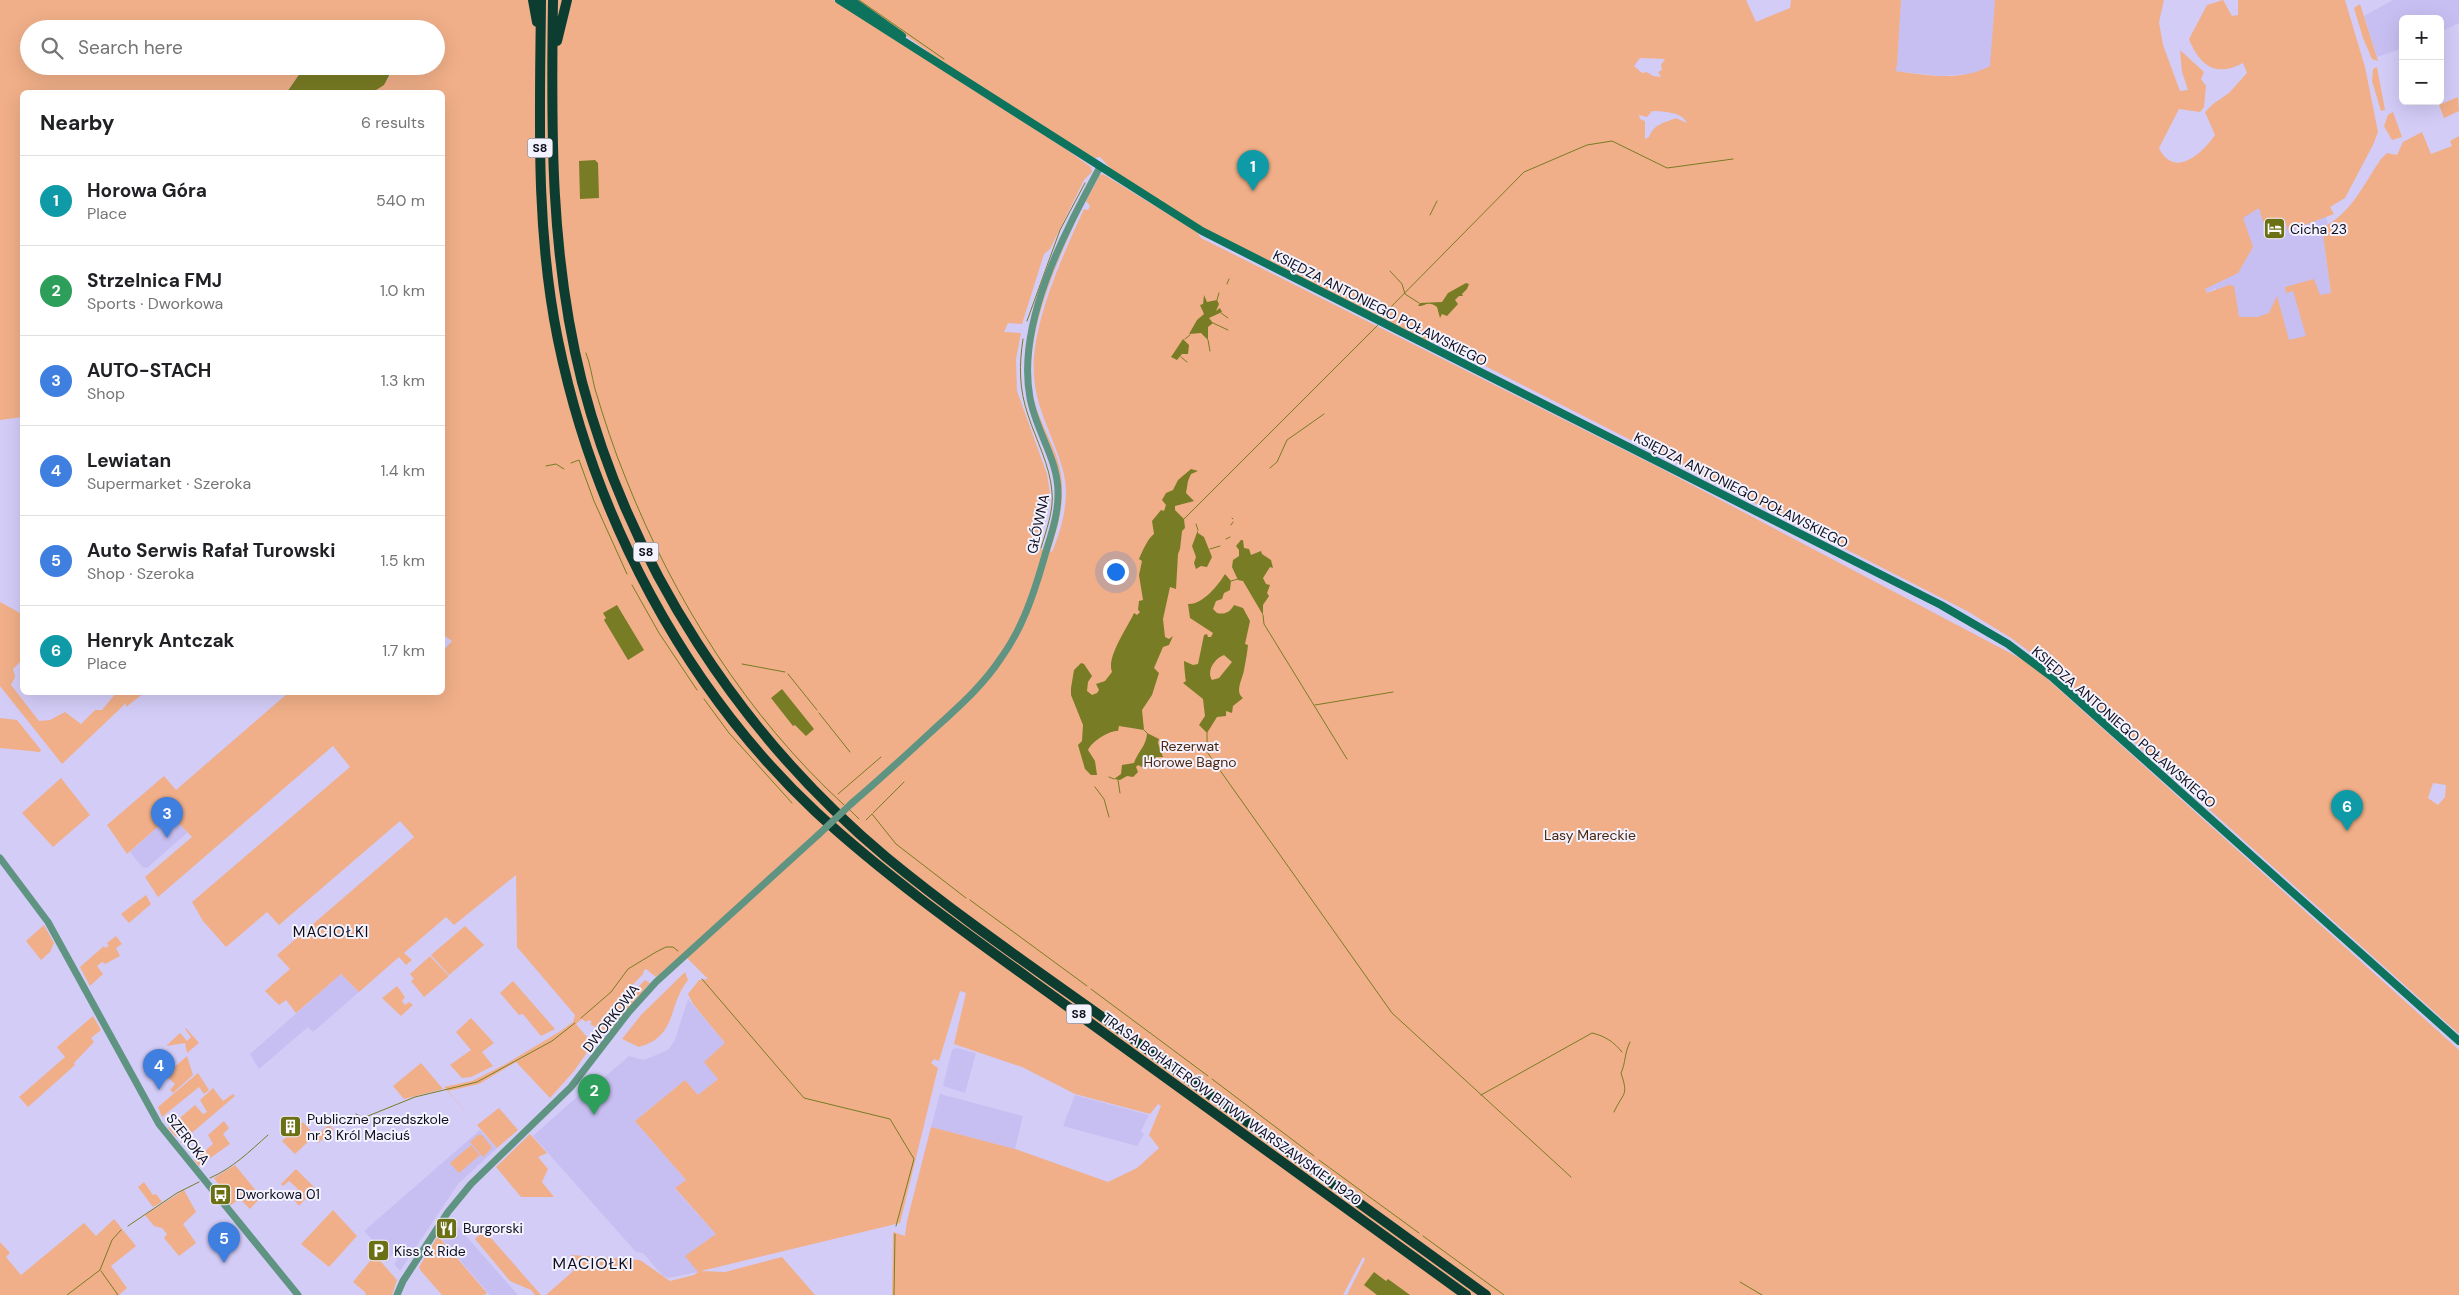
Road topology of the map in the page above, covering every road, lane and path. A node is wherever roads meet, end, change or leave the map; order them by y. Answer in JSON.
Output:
{"nodes":[{"id":1,"x":533,"y":0,"type":"edge"},
{"id":2,"x":542,"y":0,"type":"edge"},
{"id":3,"x":553,"y":0,"type":"edge"},
{"id":4,"x":567,"y":0,"type":"edge"},
{"id":5,"x":839,"y":0,"type":"edge"},
{"id":6,"x":850,"y":0,"type":"edge"},
{"id":7,"x":541,"y":42,"type":"junction"},
{"id":8,"x":552,"y":61,"type":"junction"},
{"id":9,"x":940,"y":64,"type":"junction"},
{"id":10,"x":1100,"y":167,"type":"junction"},
{"id":11,"x":852,"y":804,"type":"joint"},
{"id":12,"x":0,"y":858,"type":"edge"},
{"id":13,"x":2459,"y":1041,"type":"edge"},
{"id":14,"x":298,"y":1295,"type":"edge"},
{"id":15,"x":397,"y":1295,"type":"edge"},
{"id":16,"x":1466,"y":1295,"type":"edge"},
{"id":17,"x":1486,"y":1295,"type":"edge"}],
"edges":[{"from":1,"to":7,"type":"highway"},
{"from":2,"to":7,"type":"highway","number":"S8"},
{"from":3,"to":8,"type":"highway","number":"S8"},
{"from":4,"to":8,"type":"highway"},
{"from":5,"to":9,"type":"main road","name":"KSIĘDZA ANTONIEGO POŁAWSKIEGO"},
{"from":6,"to":9,"type":"main road","name":"KSIĘDZA ANTONIEGO POŁAWSKIEGO"},
{"from":7,"to":16,"type":"highway","name":"TRASA BOHATERÓW BITWY WARSZAWSKIEJ 1920","number":"S8"},
{"from":8,"to":17,"type":"highway","name":"TRASA BOHATERÓW BITWY WARSZAWSKIEJ 1920","number":"S8"},
{"from":9,"to":10,"type":"main road","name":"KSIĘDZA ANTONIEGO POŁAWSKIEGO"},
{"from":10,"to":11,"type":"street","name":"GŁÓWNA"},
{"from":10,"to":13,"type":"main road","name":"KSIĘDZA ANTONIEGO POŁAWSKIEGO"},
{"from":11,"to":15,"type":"street","name":"DWORKOWA","bridge":true},
{"from":12,"to":14,"type":"street","name":"SZEROKA"}]}
